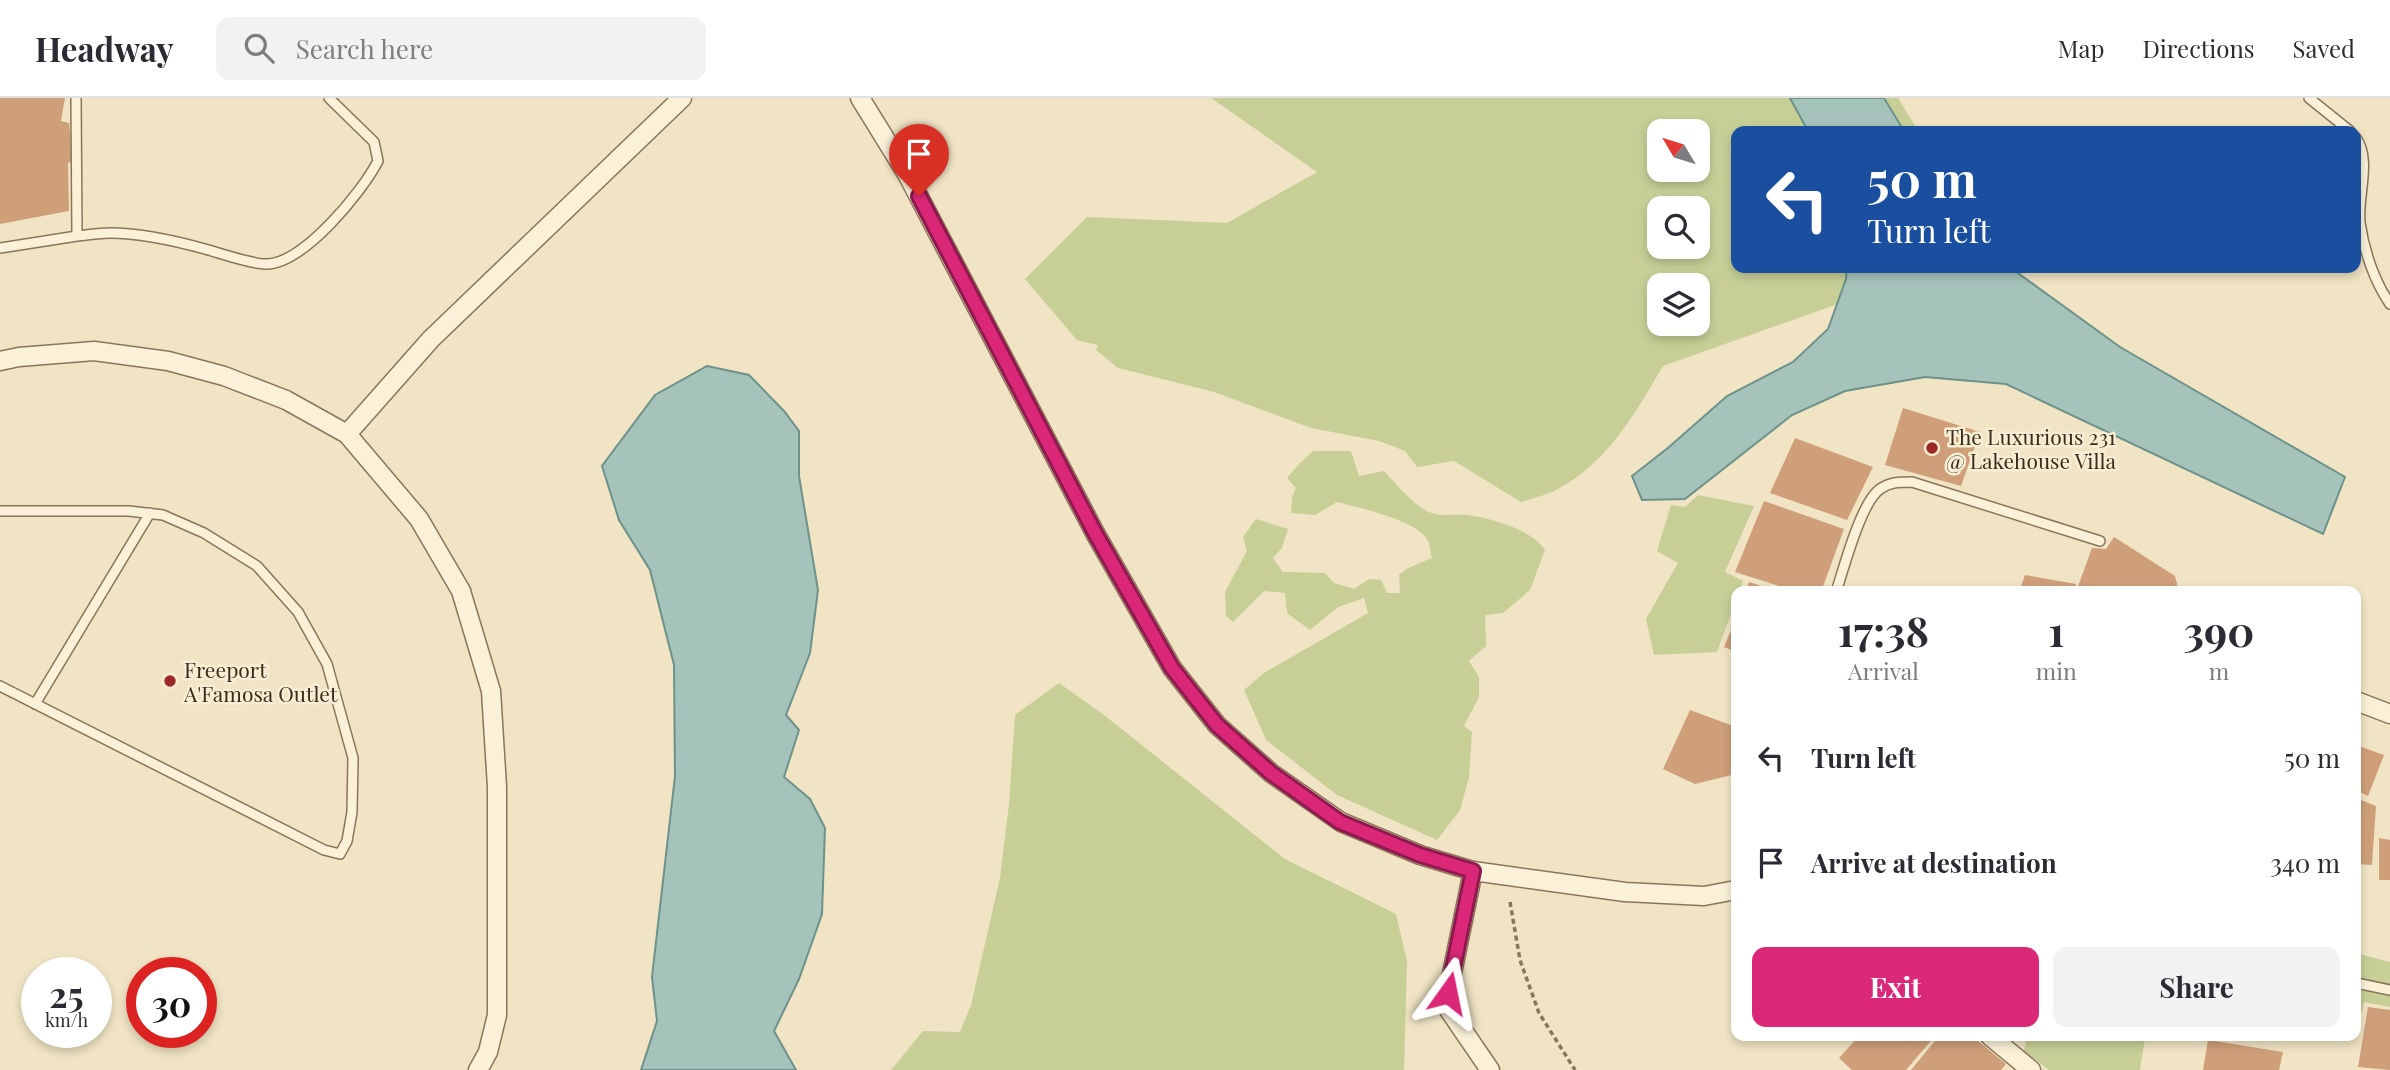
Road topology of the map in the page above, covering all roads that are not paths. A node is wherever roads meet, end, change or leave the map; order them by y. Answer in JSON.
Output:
{"nodes":[{"id":1,"x":76,"y":98,"type":"edge"},
{"id":2,"x":329,"y":98,"type":"edge"},
{"id":3,"x":682,"y":98,"type":"edge"},
{"id":4,"x":860,"y":98,"type":"edge"},
{"id":5,"x":2309,"y":98,"type":"edge"},
{"id":6,"x":2344,"y":126,"type":"edge"},
{"id":7,"x":2361,"y":154,"type":"edge"},
{"id":8,"x":2361,"y":190,"type":"edge"},
{"id":9,"x":2361,"y":226,"type":"edge"},
{"id":10,"x":78,"y":236,"type":"junction"},
{"id":11,"x":0,"y":248,"type":"edge"},
{"id":12,"x":2390,"y":304,"type":"edge"},
{"id":13,"x":0,"y":361,"type":"edge"},
{"id":14,"x":347,"y":433,"type":"junction"},
{"id":15,"x":0,"y":511,"type":"edge"},
{"id":16,"x":150,"y":513,"type":"junction"},
{"id":17,"x":2100,"y":541,"type":"dead end"},
{"id":18,"x":1838,"y":586,"type":"edge"},
{"id":19,"x":0,"y":686,"type":"edge"},
{"id":20,"x":2361,"y":703,"type":"edge"},
{"id":21,"x":35,"y":704,"type":"junction"},
{"id":22,"x":2390,"y":714,"type":"edge"},
{"id":23,"x":1473,"y":871,"type":"junction"},
{"id":24,"x":1731,"y":891,"type":"edge"},
{"id":25,"x":2361,"y":984,"type":"edge"},
{"id":26,"x":2390,"y":990,"type":"edge"},
{"id":27,"x":1996,"y":1041,"type":"edge"},
{"id":28,"x":478,"y":1070,"type":"edge"},
{"id":29,"x":1490,"y":1070,"type":"edge"},
{"id":30,"x":2031,"y":1070,"type":"edge"}],
"edges":[{"from":1,"to":10,"type":"lane"},
{"from":2,"to":10,"type":"lane"},
{"from":3,"to":14,"type":"street"},
{"from":4,"to":23,"type":"street"},
{"from":5,"to":6,"type":"lane"},
{"from":7,"to":8,"type":"lane"},
{"from":9,"to":12,"type":"lane"},
{"from":10,"to":11,"type":"lane"},
{"from":13,"to":14,"type":"street"},
{"from":14,"to":28,"type":"street"},
{"from":15,"to":16,"type":"lane"},
{"from":16,"to":21,"type":"lane"},
{"from":16,"to":21,"type":"lane"},
{"from":17,"to":18,"type":"lane"},
{"from":19,"to":21,"type":"lane"},
{"from":20,"to":22,"type":"street"},
{"from":23,"to":24,"type":"street"},
{"from":23,"to":29,"type":"street"},
{"from":25,"to":26,"type":"lane"},
{"from":27,"to":30,"type":"street"}]}
